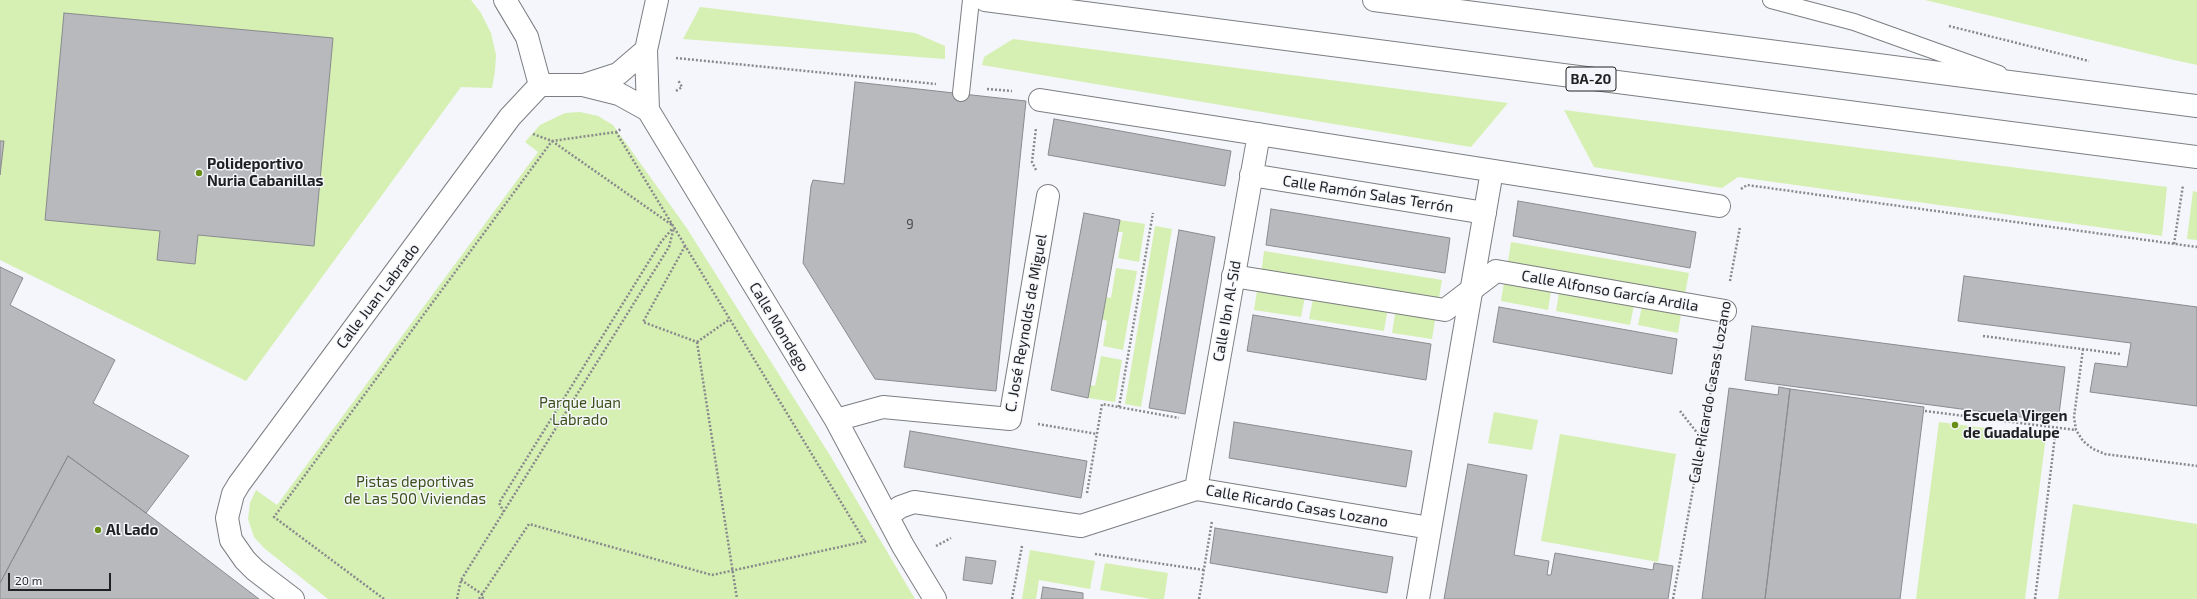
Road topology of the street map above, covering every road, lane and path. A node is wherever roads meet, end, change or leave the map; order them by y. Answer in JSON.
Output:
{"nodes":[{"id":1,"x":505,"y":0,"type":"edge"},
{"id":2,"x":657,"y":0,"type":"edge"},
{"id":3,"x":971,"y":0,"type":"edge"},
{"id":4,"x":985,"y":0,"type":"edge"},
{"id":5,"x":1374,"y":0,"type":"edge"},
{"id":6,"x":1771,"y":0,"type":"edge"},
{"id":7,"x":1942,"y":24,"type":"dead end"},
{"id":8,"x":646,"y":50,"type":"junction"},
{"id":9,"x":672,"y":58,"type":"dead end"},
{"id":10,"x":2094,"y":62,"type":"dead end"},
{"id":11,"x":2024,"y":83,"type":"junction"},
{"id":12,"x":540,"y":85,"type":"junction"},
{"id":13,"x":583,"y":85,"type":"junction"},
{"id":14,"x":962,"y":90,"type":"junction"},
{"id":15,"x":1017,"y":92,"type":"dead end"},
{"id":16,"x":1040,"y":100,"type":"joint"},
{"id":17,"x":2197,"y":106,"type":"edge"},
{"id":18,"x":648,"y":110,"type":"junction"},
{"id":19,"x":1258,"y":134,"type":"junction"},
{"id":20,"x":537,"y":137,"type":"dead end"},
{"id":21,"x":552,"y":141,"type":"junction"},
{"id":22,"x":2192,"y":157,"type":"edge"},
{"id":23,"x":1492,"y":171,"type":"junction"},
{"id":24,"x":1251,"y":175,"type":"junction"},
{"id":25,"x":1746,"y":192,"type":"dead end"},
{"id":26,"x":1048,"y":196,"type":"joint"},
{"id":27,"x":1719,"y":206,"type":"dead end"},
{"id":28,"x":1153,"y":213,"type":"dead end"},
{"id":29,"x":1485,"y":213,"type":"junction"},
{"id":30,"x":1741,"y":222,"type":"dead end"},
{"id":31,"x":674,"y":227,"type":"junction"},
{"id":32,"x":2174,"y":244,"type":"junction"},
{"id":33,"x":685,"y":246,"type":"junction"},
{"id":34,"x":2197,"y":247,"type":"edge"},
{"id":35,"x":1233,"y":276,"type":"junction"},
{"id":36,"x":1471,"y":290,"type":"junction"},
{"id":37,"x":1725,"y":311,"type":"junction"},
{"id":38,"x":730,"y":319,"type":"junction"},
{"id":39,"x":1984,"y":336,"type":"dead end"},
{"id":40,"x":697,"y":342,"type":"junction"},
{"id":41,"x":2083,"y":349,"type":"junction"},
{"id":42,"x":2120,"y":354,"type":"dead end"},
{"id":43,"x":1119,"y":407,"type":"junction"},
{"id":44,"x":1680,"y":411,"type":"dead end"},
{"id":45,"x":1926,"y":411,"type":"dead end"},
{"id":46,"x":1180,"y":418,"type":"dead end"},
{"id":47,"x":1010,"y":419,"type":"junction"},
{"id":48,"x":836,"y":420,"type":"junction"},
{"id":49,"x":2056,"y":428,"type":"junction"},
{"id":50,"x":2076,"y":430,"type":"junction"},
{"id":51,"x":1097,"y":434,"type":"junction"},
{"id":52,"x":1702,"y":440,"type":"junction"},
{"id":53,"x":2197,"y":466,"type":"edge"},
{"id":54,"x":1196,"y":489,"type":"junction"},
{"id":55,"x":504,"y":512,"type":"junction"},
{"id":56,"x":888,"y":516,"type":"junction"},
{"id":57,"x":1212,"y":521,"type":"dead end"},
{"id":58,"x":1081,"y":526,"type":"junction"},
{"id":59,"x":1430,"y":528,"type":"junction"},
{"id":60,"x":955,"y":536,"type":"dead end"},
{"id":61,"x":1022,"y":542,"type":"dead end"},
{"id":62,"x":929,"y":550,"type":"dead end"},
{"id":63,"x":733,"y":570,"type":"junction"},
{"id":64,"x":461,"y":580,"type":"junction"},
{"id":65,"x":482,"y":594,"type":"junction"},
{"id":66,"x":292,"y":599,"type":"edge"},
{"id":67,"x":384,"y":599,"type":"edge"},
{"id":68,"x":457,"y":599,"type":"edge"},
{"id":69,"x":479,"y":599,"type":"edge"},
{"id":70,"x":483,"y":599,"type":"edge"},
{"id":71,"x":737,"y":599,"type":"edge"},
{"id":72,"x":935,"y":599,"type":"edge"},
{"id":73,"x":1012,"y":599,"type":"edge"},
{"id":74,"x":1199,"y":599,"type":"edge"},
{"id":75,"x":1418,"y":599,"type":"edge"},
{"id":76,"x":1674,"y":599,"type":"edge"},
{"id":77,"x":2035,"y":599,"type":"edge"}],
"edges":[{"from":1,"to":12,"type":"main road"},
{"from":2,"to":8,"type":"main road","name":"Calle Mondego"},
{"from":3,"to":14,"type":"lane"},
{"from":4,"to":22,"type":"main road","number":"BA-20"},
{"from":5,"to":11,"type":"main road"},
{"from":6,"to":11,"type":"lane"},
{"from":7,"to":10,"type":"path"},
{"from":8,"to":13,"type":"main road"},
{"from":8,"to":18,"type":"main road","name":"Calle Mondego"},
{"from":9,"to":14,"type":"path"},
{"from":11,"to":17,"type":"main road"},
{"from":12,"to":13,"type":"main road"},
{"from":12,"to":66,"type":"main road","name":"Calle Juan Labrado"},
{"from":13,"to":18,"type":"main road"},
{"from":14,"to":15,"type":"path"},
{"from":16,"to":19,"type":"main road"},
{"from":16,"to":26,"type":"path"},
{"from":18,"to":48,"type":"main road","name":"Calle Mondego"},
{"from":19,"to":23,"type":"main road"},
{"from":19,"to":24,"type":"main road","name":"Calle Ibn Al-Sid"},
{"from":20,"to":21,"type":"path"},
{"from":21,"to":31,"type":"path"},
{"from":21,"to":31,"type":"path"},
{"from":21,"to":67,"type":"path"},
{"from":22,"to":32,"type":"path"},
{"from":23,"to":27,"type":"main road"},
{"from":23,"to":29,"type":"main road"},
{"from":24,"to":29,"type":"main road","name":"Calle Ramón Salas Terrón"},
{"from":24,"to":35,"type":"main road","name":"Calle Ibn Al-Sid"},
{"from":25,"to":32,"type":"path"},
{"from":26,"to":47,"type":"main road","name":"C. José Reynolds de Miguel"},
{"from":28,"to":43,"type":"path"},
{"from":29,"to":36,"type":"main road"},
{"from":30,"to":37,"type":"path","name":"Calle Ricardo Casas Lozano"},
{"from":31,"to":33,"type":"path"},
{"from":31,"to":55,"type":"path"},
{"from":31,"to":55,"type":"path"},
{"from":32,"to":34,"type":"path"},
{"from":33,"to":38,"type":"path"},
{"from":33,"to":40,"type":"path"},
{"from":35,"to":36,"type":"main road"},
{"from":35,"to":54,"type":"main road","name":"Calle Ibn Al-Sid"},
{"from":36,"to":37,"type":"main road","name":"Calle Alfonso García Ardila"},
{"from":36,"to":59,"type":"main road"},
{"from":37,"to":52,"type":"path","name":"Calle Ricardo Casas Lozano"},
{"from":38,"to":40,"type":"path"},
{"from":38,"to":63,"type":"path"},
{"from":39,"to":41,"type":"path"},
{"from":40,"to":63,"type":"path"},
{"from":41,"to":42,"type":"path"},
{"from":41,"to":50,"type":"path"},
{"from":43,"to":46,"type":"path"},
{"from":43,"to":51,"type":"path"},
{"from":44,"to":52,"type":"path"},
{"from":45,"to":49,"type":"path"},
{"from":47,"to":48,"type":"main road","name":"C. José Reynolds de Miguel"},
{"from":47,"to":51,"type":"path"},
{"from":48,"to":56,"type":"main road","name":"Calle Mondego"},
{"from":49,"to":50,"type":"path"},
{"from":49,"to":77,"type":"path"},
{"from":50,"to":53,"type":"path"},
{"from":51,"to":58,"type":"path"},
{"from":52,"to":76,"type":"path","name":"Calle Ricardo Casas Lozano"},
{"from":54,"to":58,"type":"main road","name":"Calle Ricardo Casas Lozano"},
{"from":54,"to":59,"type":"main road","name":"Calle Ricardo Casas Lozano"},
{"from":55,"to":64,"type":"path"},
{"from":56,"to":58,"type":"main road","name":"Calle Ricardo Casas Lozano"},
{"from":56,"to":72,"type":"main road","name":"Calle Mondego"},
{"from":57,"to":74,"type":"path"},
{"from":59,"to":75,"type":"main road"},
{"from":60,"to":62,"type":"path"},
{"from":61,"to":73,"type":"path"},
{"from":63,"to":65,"type":"path"},
{"from":63,"to":71,"type":"path"},
{"from":64,"to":65,"type":"path"},
{"from":64,"to":68,"type":"path"},
{"from":65,"to":69,"type":"path"},
{"from":65,"to":70,"type":"path"}]}
